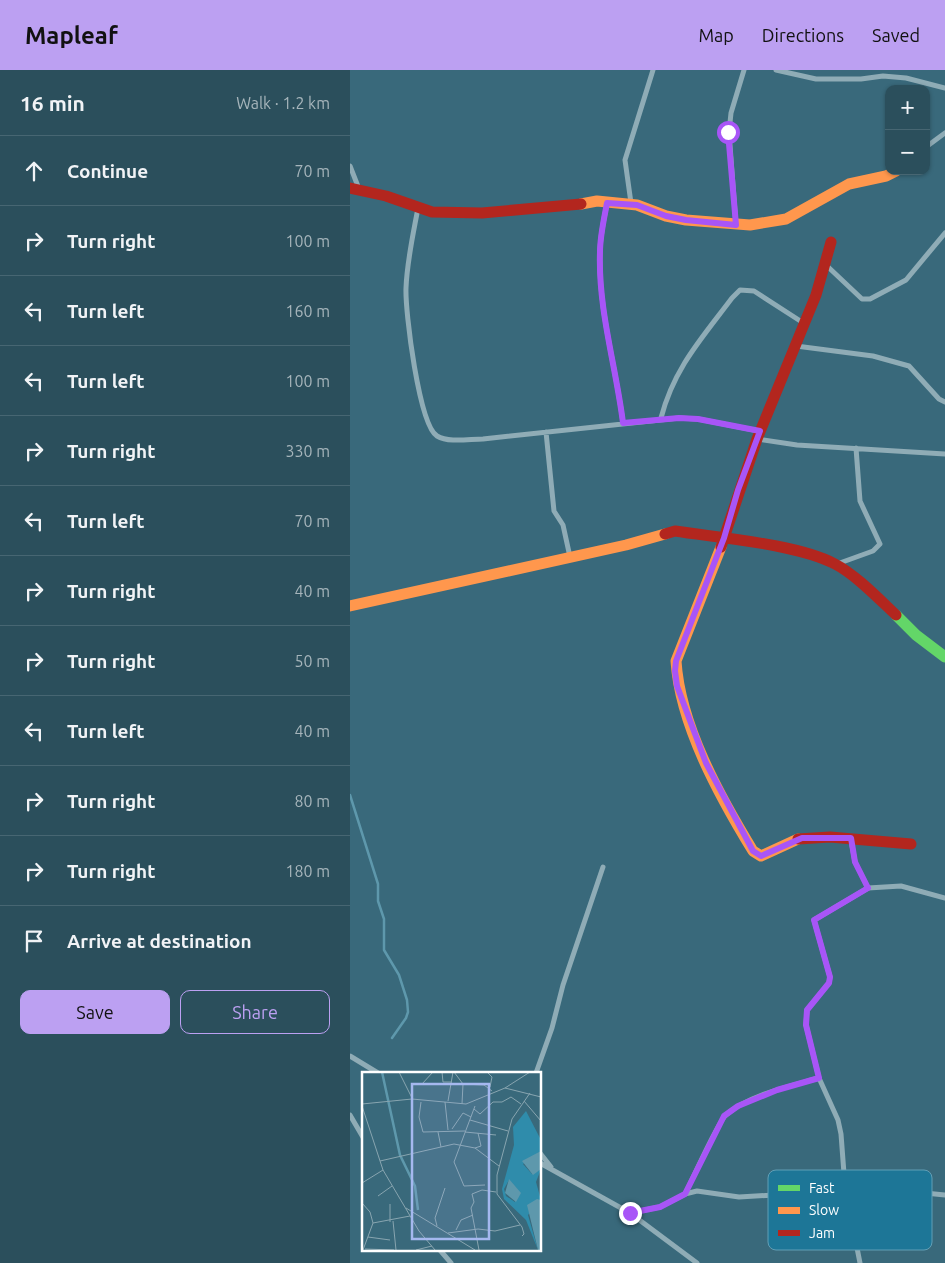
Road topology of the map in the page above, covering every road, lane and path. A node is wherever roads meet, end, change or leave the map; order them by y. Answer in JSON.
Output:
{"nodes":[{"id":1,"x":653,"y":70,"type":"edge"},
{"id":2,"x":745,"y":70,"type":"edge"},
{"id":3,"x":776,"y":70,"type":"edge"},
{"id":4,"x":945,"y":88,"type":"edge"},
{"id":5,"x":945,"y":133,"type":"edge"},
{"id":6,"x":930,"y":144,"type":"edge"},
{"id":7,"x":350,"y":166,"type":"edge"},
{"id":8,"x":888,"y":175,"type":"edge"},
{"id":9,"x":355,"y":189,"type":"edge"},
{"id":10,"x":607,"y":203,"type":"junction"},
{"id":11,"x":631,"y":204,"type":"junction"},
{"id":12,"x":418,"y":208,"type":"junction"},
{"id":13,"x":736,"y":225,"type":"junction"},
{"id":14,"x":945,"y":233,"type":"edge"},
{"id":15,"x":831,"y":242,"type":"dead end"},
{"id":16,"x":826,"y":265,"type":"junction"},
{"id":17,"x":805,"y":324,"type":"junction"},
{"id":18,"x":796,"y":346,"type":"junction"},
{"id":19,"x":945,"y":402,"type":"edge"},
{"id":20,"x":662,"y":418,"type":"junction"},
{"id":21,"x":623,"y":423,"type":"junction"},
{"id":22,"x":546,"y":432,"type":"junction"},
{"id":23,"x":759,"y":435,"type":"junction"},
{"id":24,"x":856,"y":448,"type":"junction"},
{"id":25,"x":945,"y":454,"type":"edge"},
{"id":26,"x":724,"y":538,"type":"junction"},
{"id":27,"x":570,"y":557,"type":"junction"},
{"id":28,"x":836,"y":564,"type":"junction"},
{"id":29,"x":350,"y":606,"type":"edge"},
{"id":30,"x":945,"y":657,"type":"edge"},
{"id":31,"x":851,"y":838,"type":"junction"},
{"id":32,"x":911,"y":844,"type":"dead end"},
{"id":33,"x":603,"y":867,"type":"dead end"},
{"id":34,"x":868,"y":888,"type":"junction"},
{"id":35,"x":945,"y":898,"type":"edge"},
{"id":36,"x":350,"y":1056,"type":"edge"},
{"id":37,"x":376,"y":1072,"type":"edge"},
{"id":38,"x":536,"y":1072,"type":"edge"},
{"id":39,"x":819,"y":1078,"type":"junction"},
{"id":40,"x":350,"y":1116,"type":"edge"},
{"id":41,"x":362,"y":1136,"type":"edge"},
{"id":42,"x":541,"y":1154,"type":"edge"},
{"id":43,"x":541,"y":1163,"type":"edge"},
{"id":44,"x":553,"y":1169,"type":"junction"},
{"id":45,"x":844,"y":1170,"type":"edge"},
{"id":46,"x":685,"y":1194,"type":"junction"},
{"id":47,"x":932,"y":1194,"type":"edge"},
{"id":48,"x":768,"y":1195,"type":"edge"},
{"id":49,"x":945,"y":1195,"type":"edge"},
{"id":50,"x":630,"y":1213,"type":"junction"},
{"id":51,"x":440,"y":1250,"type":"edge"},
{"id":52,"x":857,"y":1250,"type":"edge"},
{"id":53,"x":451,"y":1263,"type":"edge"},
{"id":54,"x":697,"y":1263,"type":"edge"},
{"id":55,"x":860,"y":1263,"type":"edge"}],
"edges":[{"from":1,"to":11,"type":"street"},
{"from":2,"to":13,"type":"street"},
{"from":3,"to":4,"type":"street"},
{"from":5,"to":6,"type":"street"},
{"from":7,"to":9,"type":"street"},
{"from":8,"to":13,"type":"street"},
{"from":9,"to":12,"type":"street"},
{"from":10,"to":11,"type":"street"},
{"from":10,"to":12,"type":"street"},
{"from":10,"to":21,"type":"street"},
{"from":11,"to":13,"type":"street"},
{"from":12,"to":22,"type":"street"},
{"from":14,"to":16,"type":"street"},
{"from":15,"to":16,"type":"street"},
{"from":16,"to":17,"type":"street"},
{"from":17,"to":18,"type":"street"},
{"from":17,"to":20,"type":"street"},
{"from":18,"to":19,"type":"street"},
{"from":18,"to":23,"type":"street"},
{"from":20,"to":21,"type":"street"},
{"from":20,"to":23,"type":"street"},
{"from":21,"to":22,"type":"street"},
{"from":22,"to":27,"type":"street"},
{"from":23,"to":24,"type":"street"},
{"from":23,"to":26,"type":"street"},
{"from":24,"to":25,"type":"street"},
{"from":24,"to":28,"type":"street"},
{"from":26,"to":27,"type":"street"},
{"from":26,"to":28,"type":"street"},
{"from":26,"to":31,"type":"street"},
{"from":27,"to":29,"type":"street"},
{"from":28,"to":30,"type":"street"},
{"from":31,"to":32,"type":"street"},
{"from":31,"to":34,"type":"street"},
{"from":33,"to":38,"type":"street"},
{"from":34,"to":35,"type":"street"},
{"from":34,"to":39,"type":"street"},
{"from":36,"to":37,"type":"street"},
{"from":39,"to":45,"type":"street"},
{"from":39,"to":46,"type":"street"},
{"from":40,"to":41,"type":"street"},
{"from":42,"to":44,"type":"street"},
{"from":43,"to":44,"type":"street"},
{"from":44,"to":50,"type":"street"},
{"from":46,"to":48,"type":"street"},
{"from":46,"to":50,"type":"street"},
{"from":47,"to":49,"type":"street"},
{"from":50,"to":54,"type":"street"},
{"from":51,"to":53,"type":"street"},
{"from":52,"to":55,"type":"street"}]}
